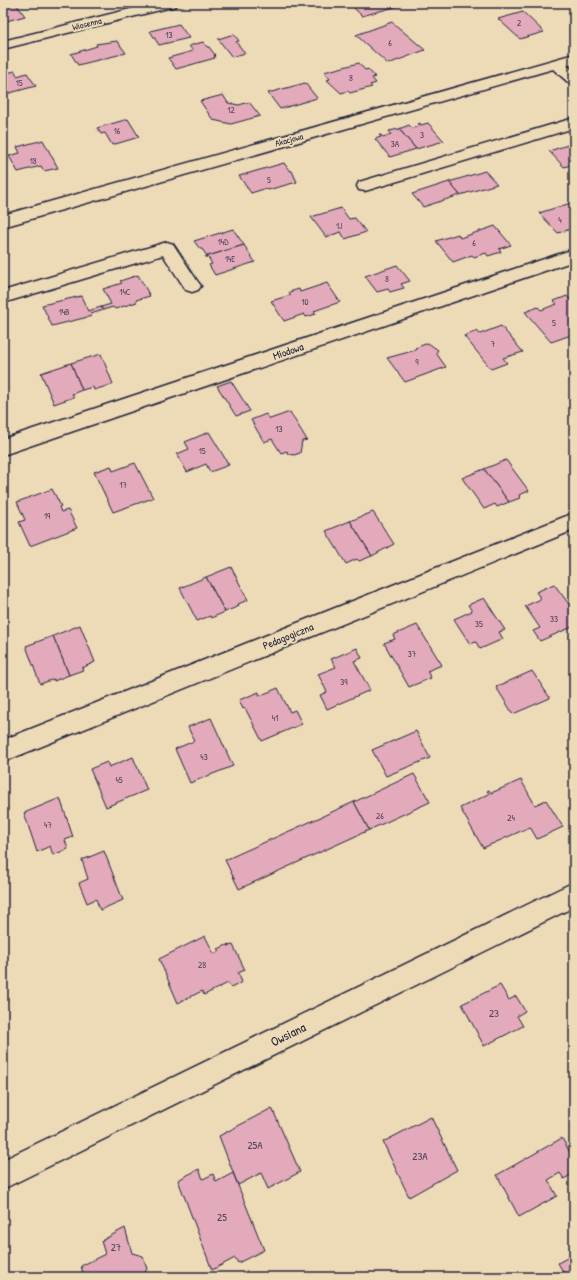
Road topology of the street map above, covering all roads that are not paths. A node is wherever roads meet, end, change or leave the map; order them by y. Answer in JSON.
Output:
{"nodes":[{"id":1,"x":171,"y":3,"type":"edge"},
{"id":2,"x":3,"y":45,"type":"edge"},
{"id":3,"x":574,"y":58,"type":"edge"},
{"id":4,"x":556,"y":63,"type":"junction"},
{"id":5,"x":574,"y":80,"type":"edge"},
{"id":6,"x":574,"y":123,"type":"edge"},
{"id":7,"x":365,"y":186,"type":"dead end"},
{"id":8,"x":3,"y":221,"type":"edge"},
{"id":9,"x":574,"y":255,"type":"edge"},
{"id":10,"x":192,"y":286,"type":"dead end"},
{"id":11,"x":3,"y":297,"type":"edge"},
{"id":12,"x":3,"y":447,"type":"edge"},
{"id":13,"x":574,"y":521,"type":"edge"},
{"id":14,"x":3,"y":751,"type":"edge"},
{"id":15,"x":574,"y":894,"type":"edge"},
{"id":16,"x":3,"y":1175,"type":"edge"}],
"edges":[{"from":1,"to":2,"type":"street","name":"Wiosenna"},
{"from":3,"to":4,"type":"street","name":"Akacjowa"},
{"from":4,"to":5,"type":"street"},
{"from":4,"to":8,"type":"street","name":"Akacjowa"},
{"from":6,"to":7,"type":"street"},
{"from":9,"to":12,"type":"street","name":"Miodowa"},
{"from":10,"to":11,"type":"street"},
{"from":13,"to":14,"type":"street","name":"Pedagogiczna"},
{"from":15,"to":16,"type":"street","name":"Owsiana"}]}
